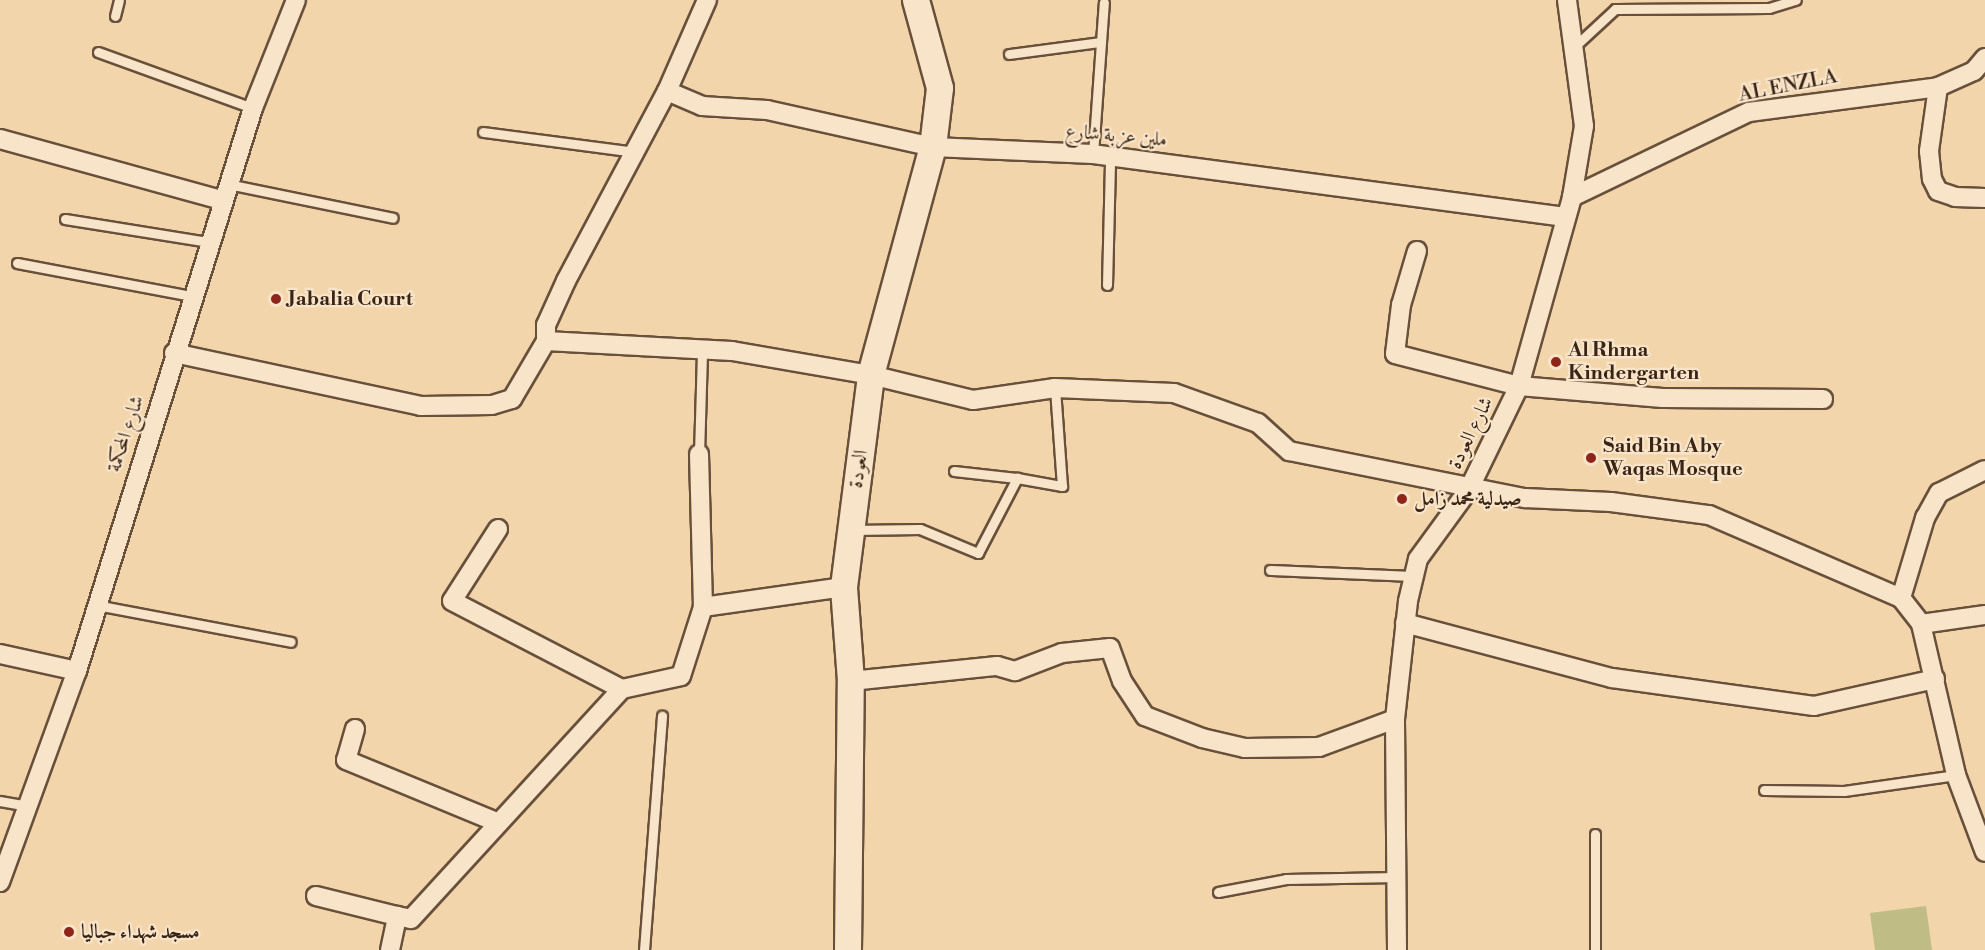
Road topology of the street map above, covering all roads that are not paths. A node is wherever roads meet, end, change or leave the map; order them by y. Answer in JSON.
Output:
{"nodes":[{"id":1,"x":119,"y":0,"type":"edge"},
{"id":2,"x":296,"y":0,"type":"edge"},
{"id":3,"x":705,"y":0,"type":"edge"},
{"id":4,"x":916,"y":0,"type":"edge"},
{"id":5,"x":1566,"y":0,"type":"edge"},
{"id":6,"x":1796,"y":0,"type":"edge"},
{"id":7,"x":1104,"y":2,"type":"dead end"},
{"id":8,"x":115,"y":16,"type":"dead end"},
{"id":9,"x":1100,"y":42,"type":"junction"},
{"id":10,"x":1574,"y":47,"type":"junction"},
{"id":11,"x":98,"y":52,"type":"dead end"},
{"id":12,"x":1009,"y":54,"type":"dead end"},
{"id":13,"x":1983,"y":65,"type":"edge"},
{"id":14,"x":1938,"y":87,"type":"junction"},
{"id":15,"x":667,"y":91,"type":"junction"},
{"id":16,"x":253,"y":108,"type":"junction"},
{"id":17,"x":483,"y":132,"type":"dead end"},
{"id":18,"x":0,"y":140,"type":"edge"},
{"id":19,"x":933,"y":147,"type":"junction"},
{"id":20,"x":635,"y":152,"type":"junction"},
{"id":21,"x":1101,"y":156,"type":"junction"},
{"id":22,"x":225,"y":192,"type":"junction"},
{"id":23,"x":1572,"y":197,"type":"junction"},
{"id":24,"x":1985,"y":198,"type":"edge"},
{"id":25,"x":1564,"y":217,"type":"junction"},
{"id":26,"x":393,"y":218,"type":"dead end"},
{"id":27,"x":65,"y":219,"type":"dead end"},
{"id":28,"x":208,"y":242,"type":"junction"},
{"id":29,"x":1417,"y":251,"type":"dead end"},
{"id":30,"x":17,"y":263,"type":"dead end"},
{"id":31,"x":1107,"y":285,"type":"dead end"},
{"id":32,"x":192,"y":296,"type":"junction"},
{"id":33,"x":546,"y":340,"type":"junction"},
{"id":34,"x":174,"y":353,"type":"junction"},
{"id":35,"x":702,"y":353,"type":"junction"},
{"id":36,"x":871,"y":375,"type":"junction"},
{"id":37,"x":1519,"y":386,"type":"junction"},
{"id":38,"x":1055,"y":388,"type":"junction"},
{"id":39,"x":1823,"y":399,"type":"dead end"},
{"id":40,"x":699,"y":454,"type":"joint"},
{"id":41,"x":1985,"y":470,"type":"edge"},
{"id":42,"x":954,"y":471,"type":"dead end"},
{"id":43,"x":1017,"y":478,"type":"junction"},
{"id":44,"x":1469,"y":489,"type":"junction"},
{"id":45,"x":498,"y":529,"type":"dead end"},
{"id":46,"x":850,"y":530,"type":"junction"},
{"id":47,"x":1270,"y":570,"type":"dead end"},
{"id":48,"x":1414,"y":576,"type":"junction"},
{"id":49,"x":844,"y":587,"type":"junction"},
{"id":50,"x":1901,"y":598,"type":"junction"},
{"id":51,"x":95,"y":605,"type":"junction"},
{"id":52,"x":703,"y":607,"type":"junction"},
{"id":53,"x":1985,"y":615,"type":"edge"},
{"id":54,"x":1405,"y":623,"type":"junction"},
{"id":55,"x":1921,"y":624,"type":"junction"},
{"id":56,"x":291,"y":642,"type":"dead end"},
{"id":57,"x":0,"y":654,"type":"edge"},
{"id":58,"x":77,"y":671,"type":"junction"},
{"id":59,"x":1935,"y":679,"type":"junction"},
{"id":60,"x":851,"y":681,"type":"junction"},
{"id":61,"x":622,"y":689,"type":"junction"},
{"id":62,"x":662,"y":716,"type":"dead end"},
{"id":63,"x":1395,"y":719,"type":"junction"},
{"id":64,"x":355,"y":729,"type":"dead end"},
{"id":65,"x":1956,"y":775,"type":"junction"},
{"id":66,"x":1764,"y":790,"type":"dead end"},
{"id":67,"x":0,"y":801,"type":"edge"},
{"id":68,"x":27,"y":806,"type":"junction"},
{"id":69,"x":500,"y":823,"type":"junction"},
{"id":70,"x":1595,"y":834,"type":"dead end"},
{"id":71,"x":1985,"y":852,"type":"edge"},
{"id":72,"x":1400,"y":878,"type":"junction"},
{"id":73,"x":0,"y":882,"type":"edge"},
{"id":74,"x":1218,"y":892,"type":"dead end"},
{"id":75,"x":316,"y":896,"type":"dead end"},
{"id":76,"x":397,"y":916,"type":"junction"},
{"id":77,"x":390,"y":950,"type":"edge"},
{"id":78,"x":644,"y":950,"type":"edge"},
{"id":79,"x":848,"y":950,"type":"edge"},
{"id":80,"x":1397,"y":950,"type":"edge"},
{"id":81,"x":1595,"y":950,"type":"edge"}],
"edges":[{"from":1,"to":8,"type":"lane"},
{"from":2,"to":16,"type":"street","name":"شارع المحكمة"},
{"from":3,"to":15,"type":"street"},
{"from":4,"to":19,"type":"main road","name":"العودة"},
{"from":5,"to":10,"type":"street","name":"شارع العودة"},
{"from":6,"to":10,"type":"lane"},
{"from":7,"to":9,"type":"lane"},
{"from":9,"to":12,"type":"lane"},
{"from":9,"to":21,"type":"lane"},
{"from":10,"to":23,"type":"street","name":"شارع العودة"},
{"from":11,"to":16,"type":"lane"},
{"from":13,"to":14,"type":"street","name":"AL ENZLA"},
{"from":14,"to":23,"type":"street","name":"AL ENZLA"},
{"from":14,"to":24,"type":"street"},
{"from":15,"to":19,"type":"street","name":"ملين عزبة شارع"},
{"from":15,"to":20,"type":"street"},
{"from":16,"to":22,"type":"street","name":"شارع المحكمة"},
{"from":17,"to":20,"type":"lane"},
{"from":18,"to":22,"type":"street"},
{"from":19,"to":21,"type":"street","name":"ملين عزبة شارع"},
{"from":19,"to":36,"type":"main road","name":"العودة"},
{"from":20,"to":33,"type":"street"},
{"from":21,"to":25,"type":"street","name":"ملين عزبة شارع"},
{"from":21,"to":31,"type":"lane"},
{"from":22,"to":26,"type":"lane"},
{"from":22,"to":28,"type":"street","name":"شارع المحكمة"},
{"from":23,"to":25,"type":"street","name":"شارع العودة"},
{"from":25,"to":37,"type":"street","name":"شارع العودة"},
{"from":27,"to":28,"type":"lane"},
{"from":28,"to":32,"type":"street","name":"شارع المحكمة"},
{"from":29,"to":37,"type":"street"},
{"from":30,"to":32,"type":"lane"},
{"from":32,"to":34,"type":"street","name":"شارع المحكمة"},
{"from":33,"to":34,"type":"street"},
{"from":33,"to":35,"type":"street"},
{"from":34,"to":51,"type":"street","name":"شارع المحكمة"},
{"from":35,"to":36,"type":"street"},
{"from":35,"to":40,"type":"lane"},
{"from":36,"to":38,"type":"street"},
{"from":36,"to":46,"type":"main road","name":"العودة"},
{"from":37,"to":39,"type":"street"},
{"from":37,"to":44,"type":"street","name":"شارع العودة"},
{"from":38,"to":43,"type":"lane"},
{"from":38,"to":44,"type":"street"},
{"from":40,"to":52,"type":"street"},
{"from":41,"to":50,"type":"street"},
{"from":42,"to":43,"type":"lane"},
{"from":43,"to":46,"type":"lane"},
{"from":44,"to":48,"type":"street","name":"شارع العودة"},
{"from":44,"to":50,"type":"street"},
{"from":45,"to":61,"type":"street"},
{"from":46,"to":49,"type":"main road","name":"العودة"},
{"from":47,"to":48,"type":"lane"},
{"from":48,"to":54,"type":"street","name":"شارع العودة"},
{"from":49,"to":52,"type":"street"},
{"from":49,"to":60,"type":"main road","name":"العودة"},
{"from":50,"to":55,"type":"street"},
{"from":51,"to":56,"type":"lane"},
{"from":51,"to":58,"type":"street","name":"شارع المحكمة"},
{"from":52,"to":61,"type":"street"},
{"from":53,"to":55,"type":"street"},
{"from":54,"to":59,"type":"street"},
{"from":54,"to":63,"type":"street","name":"شارع العودة"},
{"from":55,"to":59,"type":"street"},
{"from":57,"to":58,"type":"street"},
{"from":58,"to":68,"type":"street","name":"شارع المحكمة"},
{"from":59,"to":65,"type":"street"},
{"from":60,"to":63,"type":"street"},
{"from":60,"to":79,"type":"main road","name":"العودة"},
{"from":61,"to":69,"type":"street"},
{"from":62,"to":78,"type":"lane"},
{"from":63,"to":72,"type":"street","name":"شارع العودة"},
{"from":64,"to":69,"type":"street"},
{"from":65,"to":66,"type":"lane"},
{"from":65,"to":71,"type":"street"},
{"from":67,"to":68,"type":"lane"},
{"from":68,"to":73,"type":"street","name":"شارع المحكمة"},
{"from":69,"to":76,"type":"street"},
{"from":70,"to":81,"type":"lane"},
{"from":72,"to":74,"type":"lane"},
{"from":72,"to":80,"type":"street","name":"شارع العودة"},
{"from":75,"to":76,"type":"street"},
{"from":76,"to":77,"type":"street"}]}
